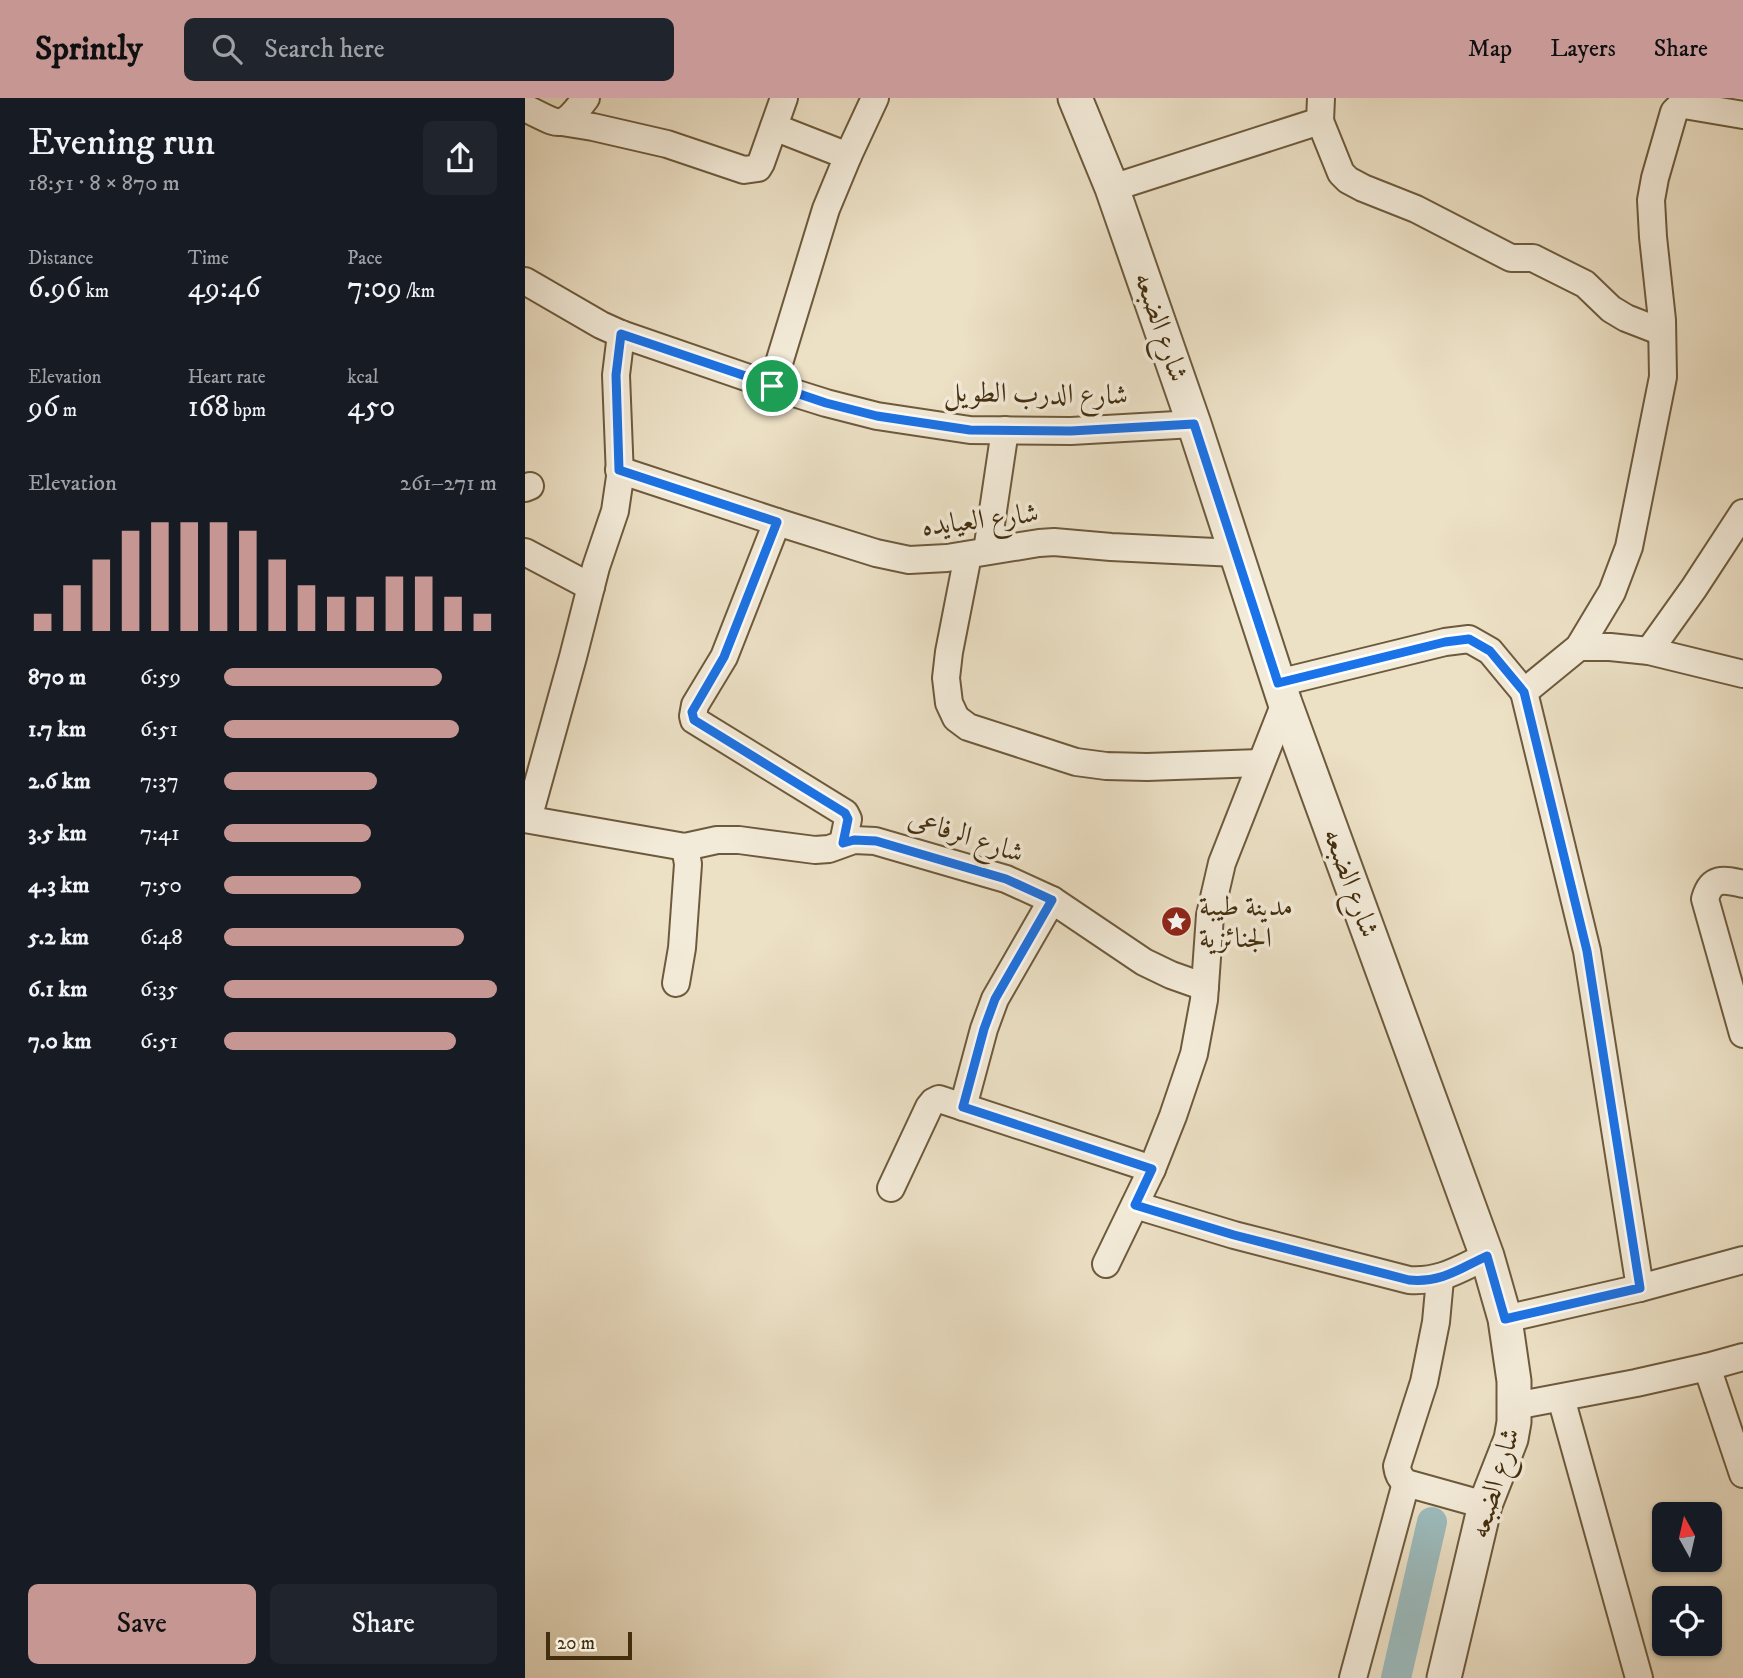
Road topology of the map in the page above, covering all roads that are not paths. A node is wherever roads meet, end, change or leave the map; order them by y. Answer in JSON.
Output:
{"nodes":[{"id":1,"x":586,"y":98,"type":"edge"},
{"id":2,"x":785,"y":98,"type":"edge"},
{"id":3,"x":875,"y":98,"type":"edge"},
{"id":4,"x":1075,"y":98,"type":"edge"},
{"id":5,"x":525,"y":108,"type":"edge"},
{"id":6,"x":1321,"y":109,"type":"edge"},
{"id":7,"x":1743,"y":115,"type":"edge"},
{"id":8,"x":562,"y":122,"type":"junction"},
{"id":9,"x":774,"y":127,"type":"junction"},
{"id":10,"x":848,"y":156,"type":"junction"},
{"id":11,"x":1112,"y":188,"type":"junction"},
{"id":12,"x":525,"y":281,"type":"edge"},
{"id":13,"x":1662,"y":332,"type":"junction"},
{"id":14,"x":621,"y":334,"type":"junction"},
{"id":15,"x":772,"y":386,"type":"junction"},
{"id":16,"x":1194,"y":424,"type":"junction"},
{"id":17,"x":1005,"y":430,"type":"junction"},
{"id":18,"x":619,"y":470,"type":"junction"},
{"id":19,"x":1743,"y":513,"type":"edge"},
{"id":20,"x":777,"y":522,"type":"junction"},
{"id":21,"x":525,"y":552,"type":"edge"},
{"id":22,"x":977,"y":553,"type":"junction"},
{"id":23,"x":1236,"y":553,"type":"junction"},
{"id":24,"x":591,"y":587,"type":"junction"},
{"id":25,"x":1579,"y":647,"type":"junction"},
{"id":26,"x":1649,"y":651,"type":"junction"},
{"id":27,"x":1743,"y":674,"type":"edge"},
{"id":28,"x":1524,"y":692,"type":"junction"},
{"id":29,"x":1282,"y":693,"type":"junction"},
{"id":30,"x":1261,"y":764,"type":"junction"},
{"id":31,"x":527,"y":819,"type":"edge"},
{"id":32,"x":843,"y":843,"type":"junction"},
{"id":33,"x":685,"y":847,"type":"junction"},
{"id":34,"x":1743,"y":884,"type":"edge"},
{"id":35,"x":1052,"y":900,"type":"junction"},
{"id":36,"x":676,"y":984,"type":"dead end"},
{"id":37,"x":1205,"y":987,"type":"junction"},
{"id":38,"x":1738,"y":997,"type":"edge"},
{"id":39,"x":1743,"y":1034,"type":"edge"},
{"id":40,"x":963,"y":1107,"type":"junction"},
{"id":41,"x":1152,"y":1169,"type":"junction"},
{"id":42,"x":891,"y":1188,"type":"dead end"},
{"id":43,"x":1135,"y":1205,"type":"junction"},
{"id":44,"x":1487,"y":1256,"type":"junction"},
{"id":45,"x":1743,"y":1259,"type":"edge"},
{"id":46,"x":1106,"y":1264,"type":"dead end"},
{"id":47,"x":1440,"y":1279,"type":"junction"},
{"id":48,"x":1640,"y":1288,"type":"junction"},
{"id":49,"x":1505,"y":1319,"type":"junction"},
{"id":50,"x":1743,"y":1357,"type":"edge"},
{"id":51,"x":1707,"y":1367,"type":"junction"},
{"id":52,"x":1561,"y":1398,"type":"junction"},
{"id":53,"x":1515,"y":1406,"type":"junction"},
{"id":54,"x":1743,"y":1474,"type":"edge"},
{"id":55,"x":1406,"y":1483,"type":"junction"},
{"id":56,"x":1485,"y":1505,"type":"junction"},
{"id":57,"x":1353,"y":1678,"type":"edge"},
{"id":58,"x":1444,"y":1678,"type":"edge"},
{"id":59,"x":1639,"y":1678,"type":"edge"}],
"edges":[{"from":1,"to":8,"type":"street"},
{"from":2,"to":9,"type":"street"},
{"from":3,"to":10,"type":"street"},
{"from":4,"to":11,"type":"street","name":"شارع الضبعه"},
{"from":5,"to":8,"type":"street"},
{"from":6,"to":11,"type":"street"},
{"from":6,"to":13,"type":"street"},
{"from":7,"to":13,"type":"street"},
{"from":8,"to":9,"type":"street"},
{"from":9,"to":10,"type":"street"},
{"from":10,"to":15,"type":"street"},
{"from":11,"to":16,"type":"street","name":"شارع الضبعه"},
{"from":12,"to":14,"type":"street","name":"شارع الدرب الطويل"},
{"from":13,"to":25,"type":"street"},
{"from":14,"to":15,"type":"street","name":"شارع الدرب الطويل"},
{"from":14,"to":18,"type":"street"},
{"from":15,"to":17,"type":"street","name":"شارع الدرب الطويل"},
{"from":16,"to":17,"type":"street","name":"شارع الدرب الطويل"},
{"from":16,"to":23,"type":"street","name":"شارع الضبعه"},
{"from":17,"to":22,"type":"street"},
{"from":18,"to":20,"type":"street","name":"شارع العيايده"},
{"from":18,"to":24,"type":"street"},
{"from":19,"to":26,"type":"street"},
{"from":20,"to":22,"type":"street","name":"شارع العيايده"},
{"from":20,"to":32,"type":"street"},
{"from":21,"to":24,"type":"street"},
{"from":22,"to":23,"type":"street","name":"شارع العيايده"},
{"from":22,"to":30,"type":"street"},
{"from":23,"to":29,"type":"street","name":"شارع الضبعه"},
{"from":24,"to":31,"type":"street"},
{"from":25,"to":26,"type":"street"},
{"from":25,"to":28,"type":"street"},
{"from":26,"to":27,"type":"street"},
{"from":28,"to":29,"type":"street"},
{"from":28,"to":48,"type":"street"},
{"from":29,"to":30,"type":"street"},
{"from":29,"to":44,"type":"street","name":"شارع الضبعه"},
{"from":30,"to":37,"type":"street"},
{"from":31,"to":33,"type":"street"},
{"from":32,"to":33,"type":"street","name":"شارع الرفاعى"},
{"from":32,"to":35,"type":"street","name":"شارع الرفاعى"},
{"from":33,"to":36,"type":"street"},
{"from":34,"to":38,"type":"street"},
{"from":35,"to":37,"type":"street","name":"شارع الرفاعى"},
{"from":35,"to":40,"type":"street"},
{"from":37,"to":41,"type":"street"},
{"from":38,"to":39,"type":"street"},
{"from":40,"to":41,"type":"street"},
{"from":40,"to":42,"type":"street"},
{"from":41,"to":43,"type":"street"},
{"from":43,"to":46,"type":"street"},
{"from":43,"to":47,"type":"street"},
{"from":44,"to":47,"type":"street"},
{"from":44,"to":49,"type":"street","name":"شارع الضبعه"},
{"from":45,"to":48,"type":"street"},
{"from":47,"to":55,"type":"street"},
{"from":48,"to":49,"type":"street"},
{"from":49,"to":53,"type":"street","name":"شارع الضبعه"},
{"from":50,"to":51,"type":"street"},
{"from":51,"to":52,"type":"street"},
{"from":51,"to":54,"type":"street"},
{"from":52,"to":53,"type":"street"},
{"from":52,"to":59,"type":"street"},
{"from":53,"to":56,"type":"street","name":"شارع الضبعه"},
{"from":55,"to":56,"type":"street"},
{"from":55,"to":57,"type":"street"},
{"from":56,"to":58,"type":"street","name":"شارع الضبعه"}]}
